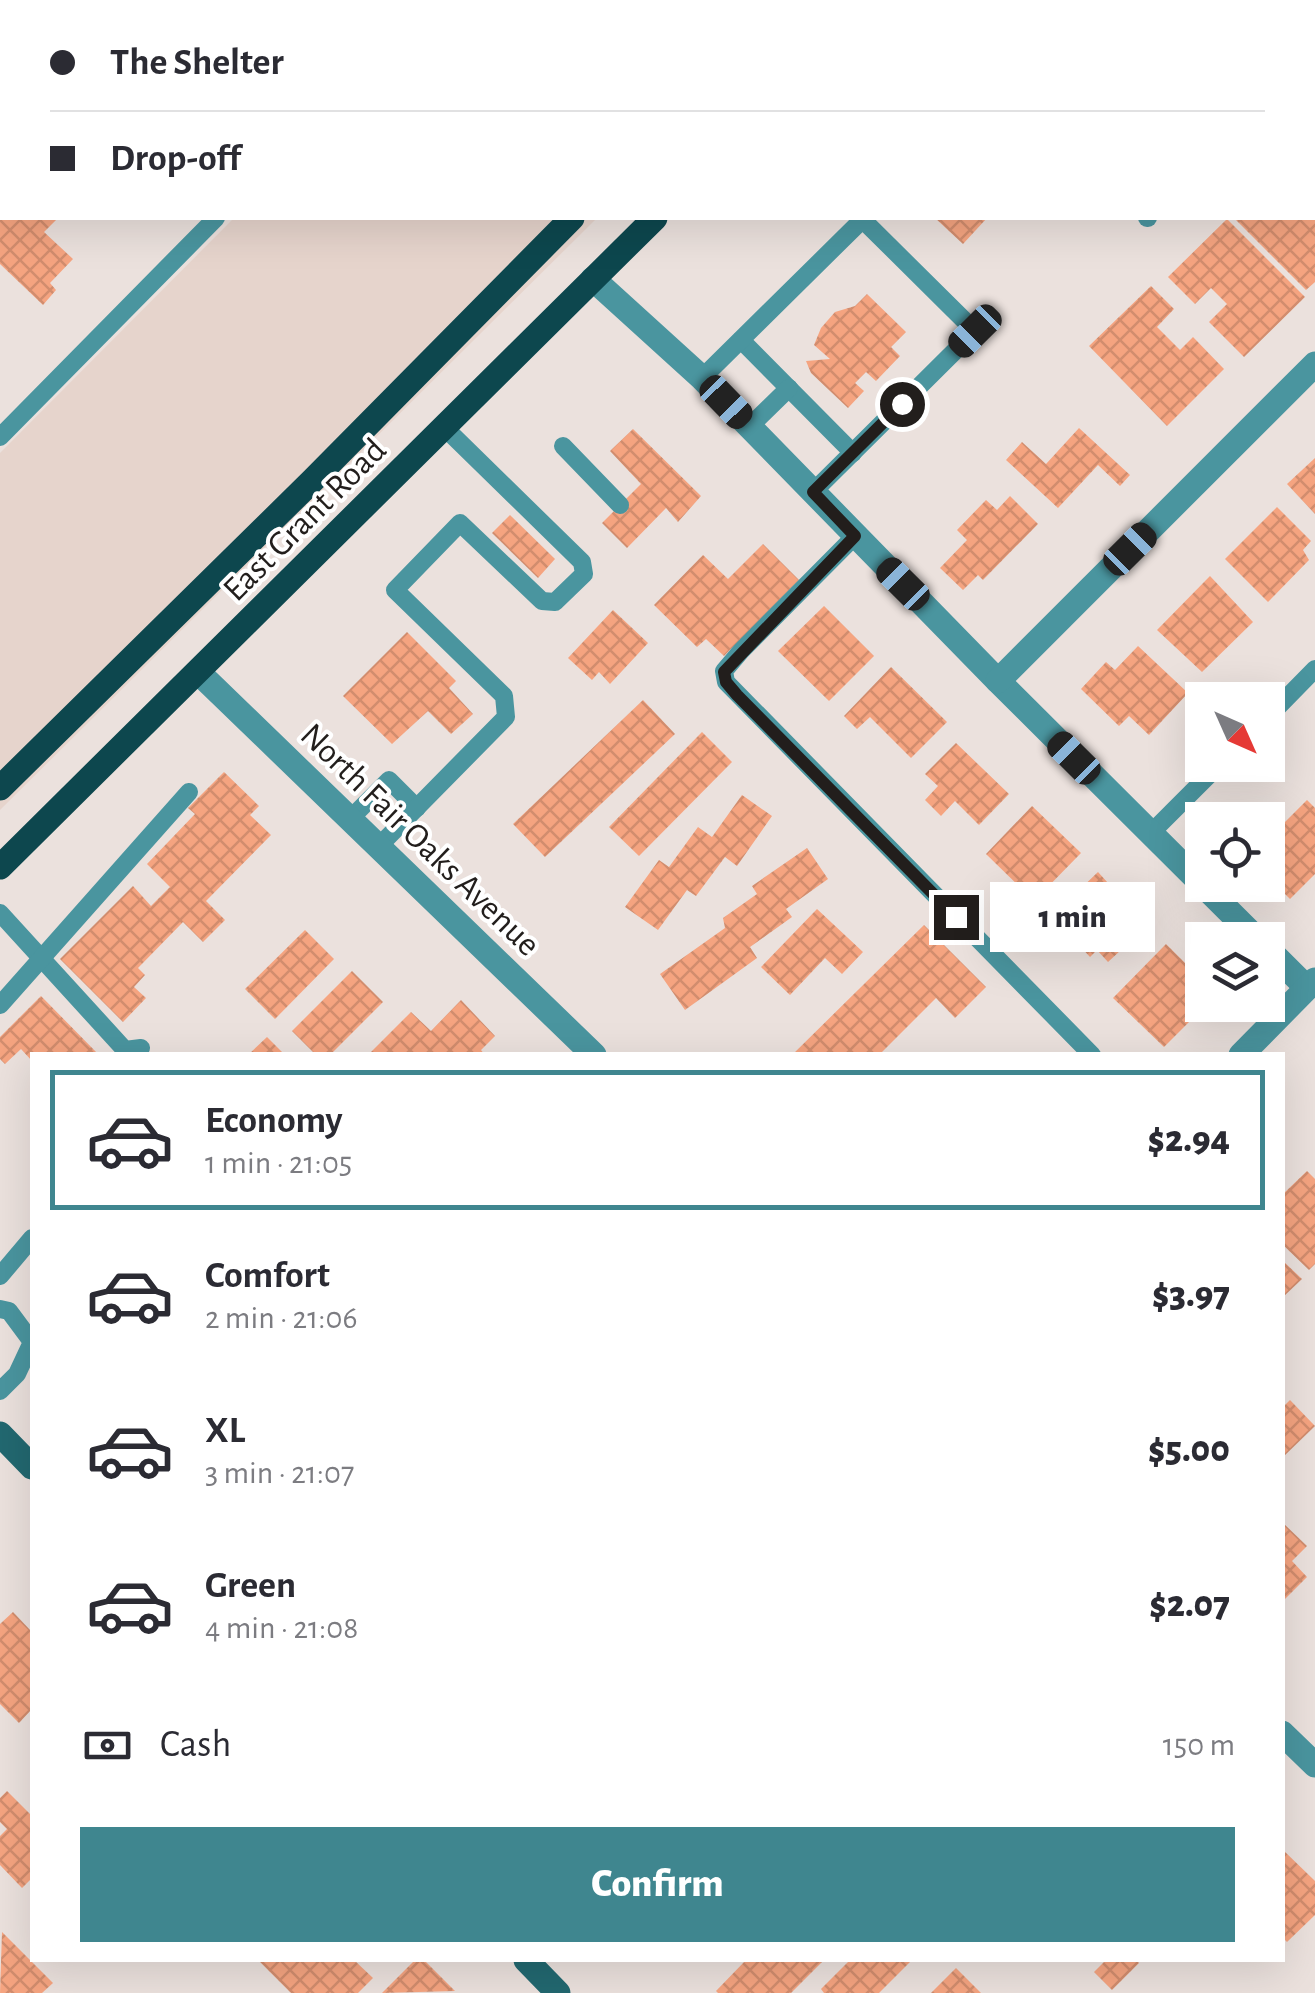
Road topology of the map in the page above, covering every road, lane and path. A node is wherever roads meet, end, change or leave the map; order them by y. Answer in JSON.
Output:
{"nodes":[{"id":1,"x":214,"y":220,"type":"edge"},
{"id":2,"x":570,"y":220,"type":"edge"},
{"id":3,"x":653,"y":220,"type":"edge"},
{"id":4,"x":860,"y":220,"type":"edge"},
{"id":5,"x":864,"y":220,"type":"edge"},
{"id":6,"x":593,"y":280,"type":"junction"},
{"id":7,"x":741,"y":340,"type":"junction"},
{"id":8,"x":1315,"y":364,"type":"edge"},
{"id":9,"x":702,"y":378,"type":"junction"},
{"id":10,"x":789,"y":388,"type":"junction"},
{"id":11,"x":444,"y":427,"type":"junction"},
{"id":12,"x":749,"y":427,"type":"junction"},
{"id":13,"x":0,"y":437,"type":"edge"},
{"id":14,"x":563,"y":446,"type":"dead end"},
{"id":15,"x":853,"y":453,"type":"junction"},
{"id":16,"x":813,"y":492,"type":"junction"},
{"id":17,"x":620,"y":505,"type":"dead end"},
{"id":18,"x":855,"y":536,"type":"junction"},
{"id":19,"x":1315,"y":669,"type":"edge"},
{"id":20,"x":199,"y":673,"type":"junction"},
{"id":21,"x":998,"y":681,"type":"junction"},
{"id":22,"x":1285,"y":699,"type":"edge"},
{"id":23,"x":1202,"y":782,"type":"edge"},
{"id":24,"x":0,"y":788,"type":"edge"},
{"id":25,"x":189,"y":792,"type":"dead end"},
{"id":26,"x":417,"y":808,"type":"junction"},
{"id":27,"x":350,"y":819,"type":"junction"},
{"id":28,"x":1150,"y":834,"type":"junction"},
{"id":29,"x":379,"y":846,"type":"junction"},
{"id":30,"x":0,"y":868,"type":"edge"},
{"id":31,"x":0,"y":913,"type":"edge"},
{"id":32,"x":1240,"y":922,"type":"edge"},
{"id":33,"x":42,"y":960,"type":"junction"},
{"id":34,"x":1285,"y":963,"type":"edge"},
{"id":35,"x":1311,"y":984,"type":"edge"},
{"id":36,"x":0,"y":1005,"type":"edge"},
{"id":37,"x":141,"y":1048,"type":"dead end"},
{"id":38,"x":591,"y":1052,"type":"edge"},
{"id":39,"x":1089,"y":1052,"type":"edge"},
{"id":40,"x":1243,"y":1052,"type":"edge"},
{"id":41,"x":30,"y":1240,"type":"edge"},
{"id":42,"x":0,"y":1276,"type":"edge"},
{"id":43,"x":0,"y":1309,"type":"edge"},
{"id":44,"x":30,"y":1339,"type":"edge"},
{"id":45,"x":30,"y":1347,"type":"edge"},
{"id":46,"x":0,"y":1391,"type":"edge"},
{"id":47,"x":0,"y":1434,"type":"edge"},
{"id":48,"x":30,"y":1465,"type":"edge"},
{"id":49,"x":1285,"y":1735,"type":"edge"},
{"id":50,"x":1315,"y":1765,"type":"edge"},
{"id":51,"x":528,"y":1962,"type":"edge"},
{"id":52,"x":558,"y":1993,"type":"edge"}],
"edges":[{"from":1,"to":13,"type":"lane"},
{"from":2,"to":24,"type":"main road","name":"East Grant Road"},
{"from":3,"to":6,"type":"main road","name":"East Grant Road"},
{"from":4,"to":7,"type":"lane"},
{"from":5,"to":15,"type":"lane"},
{"from":6,"to":9,"type":"street"},
{"from":6,"to":11,"type":"main road","name":"East Grant Road"},
{"from":7,"to":9,"type":"lane"},
{"from":7,"to":10,"type":"lane"},
{"from":8,"to":21,"type":"street"},
{"from":9,"to":12,"type":"street"},
{"from":10,"to":12,"type":"lane"},
{"from":10,"to":15,"type":"lane"},
{"from":11,"to":20,"type":"main road","name":"East Grant Road"},
{"from":11,"to":26,"type":"lane"},
{"from":12,"to":16,"type":"street"},
{"from":14,"to":17,"type":"lane"},
{"from":15,"to":16,"type":"lane"},
{"from":16,"to":18,"type":"street"},
{"from":18,"to":21,"type":"street"},
{"from":18,"to":39,"type":"lane"},
{"from":19,"to":22,"type":"lane"},
{"from":20,"to":27,"type":"street","name":"North Fair Oaks Avenue"},
{"from":20,"to":30,"type":"main road","name":"East Grant Road"},
{"from":21,"to":28,"type":"street"},
{"from":23,"to":28,"type":"lane"},
{"from":25,"to":33,"type":"lane"},
{"from":26,"to":27,"type":"lane"},
{"from":26,"to":29,"type":"lane"},
{"from":27,"to":29,"type":"street","name":"North Fair Oaks Avenue"},
{"from":28,"to":32,"type":"street"},
{"from":29,"to":38,"type":"street","name":"North Fair Oaks Avenue"},
{"from":31,"to":33,"type":"lane"},
{"from":33,"to":36,"type":"lane"},
{"from":33,"to":37,"type":"lane"},
{"from":34,"to":35,"type":"street"},
{"from":35,"to":40,"type":"street"},
{"from":41,"to":42,"type":"lane"},
{"from":43,"to":44,"type":"lane"},
{"from":45,"to":46,"type":"lane"},
{"from":47,"to":48,"type":"street"},
{"from":49,"to":50,"type":"street"},
{"from":51,"to":52,"type":"street"}]}
